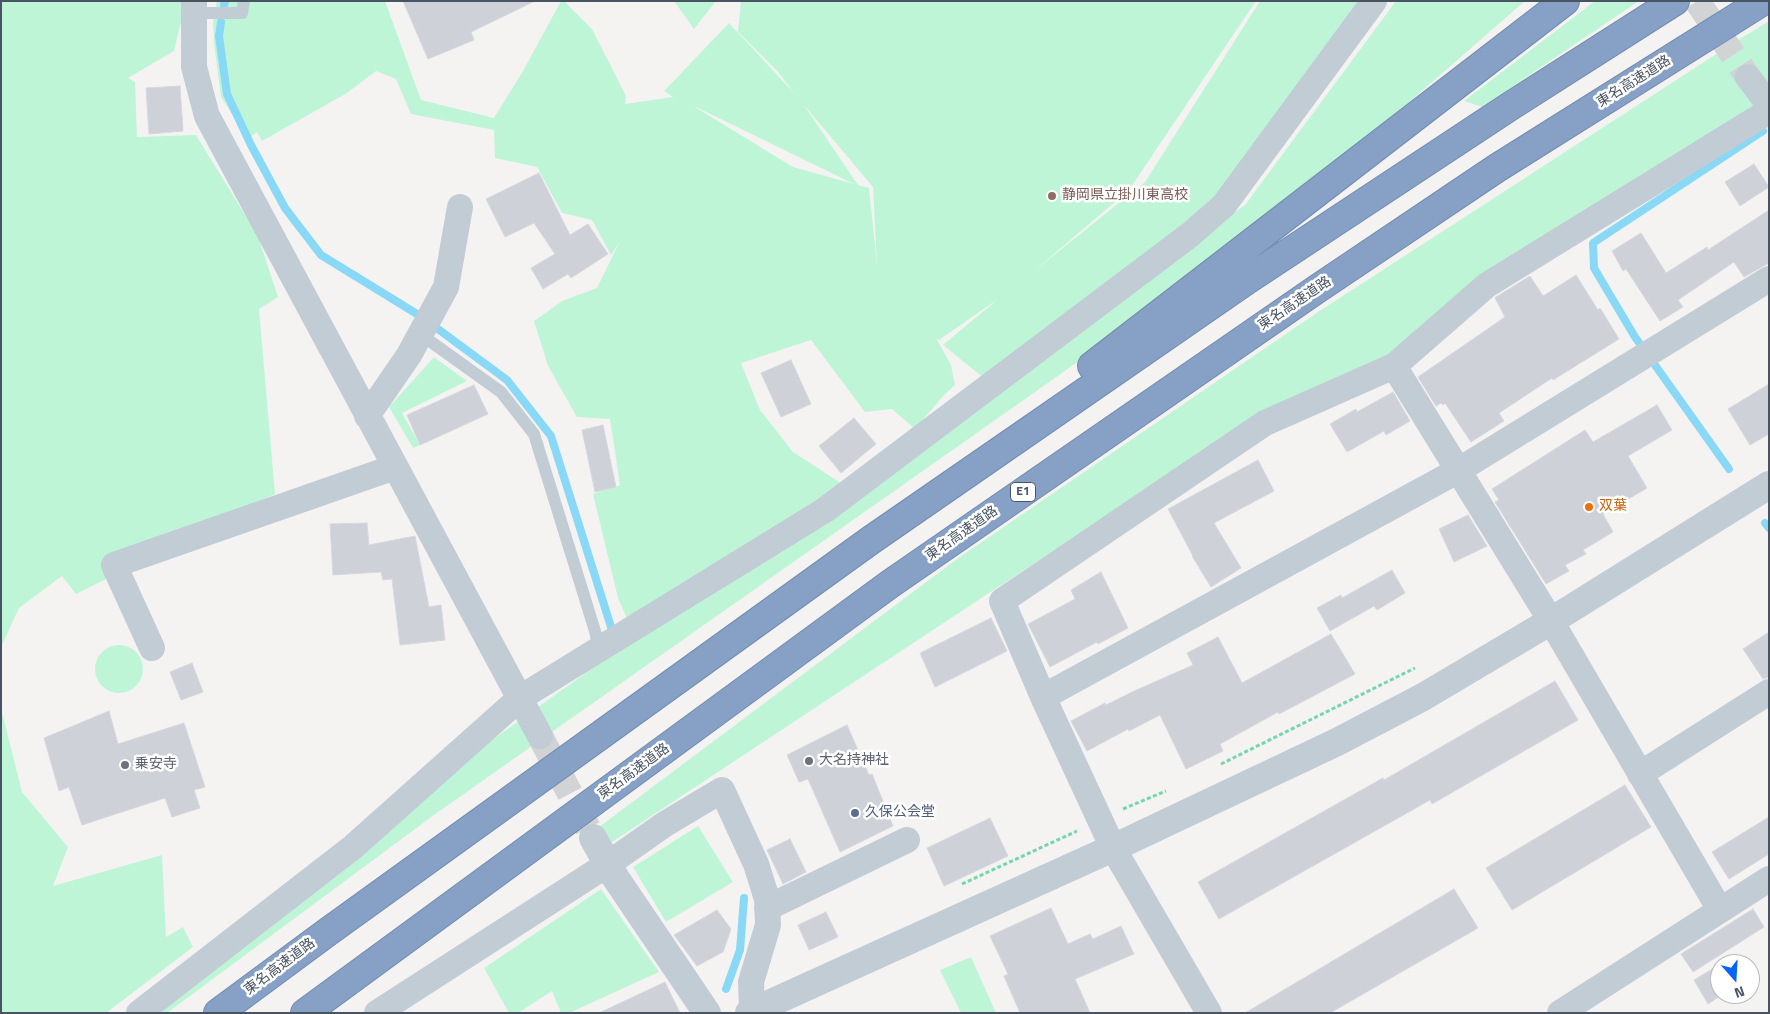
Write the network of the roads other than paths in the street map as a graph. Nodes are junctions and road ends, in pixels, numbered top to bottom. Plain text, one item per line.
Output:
1 (244, 1) edge
2 (1374, 1) edge
3 (1565, 1) edge
4 (1676, 1) edge
5 (1763, 1) edge
6 (194, 7) edge
7 (1748, 77) tunnel mouth
8 (1769, 105) edge
9 (1769, 111) edge
10 (460, 207) dead end
11 (1769, 279) edge
12 (420, 334) junction
13 (1394, 366) junction
14 (367, 416) junction
15 (395, 467) junction
16 (1459, 470) junction
17 (1769, 486) edge
18 (871, 540) junction
19 (1551, 621) junction
20 (152, 648) dead end
21 (599, 649) junction
22 (1769, 692) edge
23 (1043, 697) junction
24 (520, 698) junction
25 (540, 736) tunnel mouth
26 (1640, 774) junction
27 (593, 838) tunnel mouth
28 (907, 840) dead end
29 (1113, 848) junction
30 (608, 864) junction
31 (1769, 879) edge
32 (767, 908) junction
33 (1720, 910) junction
34 (750, 1012) edge
35 (139, 1013) edge
36 (218, 1013) edge
37 (305, 1013) edge
38 (377, 1013) edge
39 (707, 1013) edge
40 (1209, 1013) edge
41 (1560, 1013) edge

1 - 6 lane
2 - 21 street
3 - 18 highway
4 - 18 highway, 東名高速道路
5 - 37 highway, 東名高速道路 / E1
6 - 14 street
7 - 8 street
9 - 13 street
10 - 12 street
11 - 16 street
12 - 14 street
12 - 21 lane
13 - 16 street
13 - 23 street
14 - 15 street
15 - 20 street
15 - 24 street
16 - 19 street
16 - 23 street
17 - 19 street
18 - 36 highway, 東名高速道路
19 - 26 street
19 - 29 street
21 - 24 street
22 - 26 street
23 - 29 street
24 - 25 street
24 - 35 street
26 - 33 street
27 - 30 street
28 - 32 street
29 - 34 street
29 - 40 street
30 - 32 street
30 - 38 street
30 - 39 street
31 - 33 street
32 - 34 street
33 - 41 street

